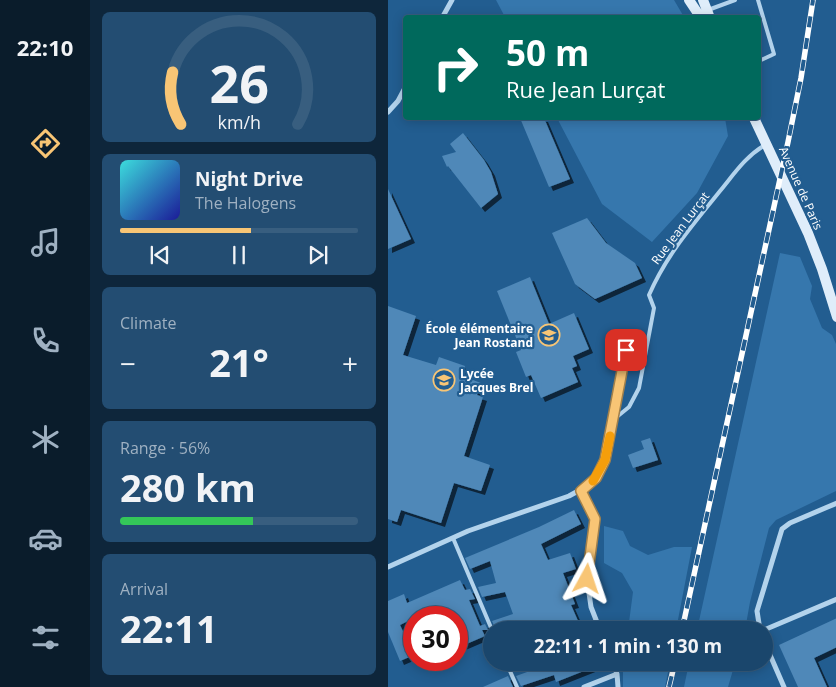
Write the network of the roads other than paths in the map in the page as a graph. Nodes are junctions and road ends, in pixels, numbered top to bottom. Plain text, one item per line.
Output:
1 (452, 0) edge
2 (689, 0) edge
3 (735, 0) edge
4 (759, 1) edge
5 (726, 2) edge
6 (706, 11) edge
7 (444, 15) edge
8 (761, 60) edge
9 (403, 92) edge
10 (388, 112) edge
11 (755, 120) edge
12 (767, 144) junction
13 (822, 269) junction
14 (836, 294) edge
15 (836, 317) edge
16 (626, 350) dead end
17 (613, 420) junction
18 (581, 491) junction
19 (836, 503) edge
20 (453, 538) junction
21 (388, 567) edge
22 (836, 599) edge
23 (488, 621) edge
24 (596, 621) edge
25 (759, 621) edge
26 (773, 626) edge
27 (773, 662) edge
28 (510, 671) edge
29 (616, 671) edge
30 (617, 674) junction
31 (517, 687) edge
32 (584, 687) edge
33 (618, 687) edge
34 (784, 687) edge

1 - 7 street
2 - 6 main road
3 - 5 lane
4 - 8 lane
5 - 6 lane
9 - 10 street
11 - 12 main road, Avenue de Paris
12 - 13 main road, Avenue de Paris
12 - 17 lane, Rue Jean Lurçat
13 - 14 main road, Avenue de Paris
13 - 15 main road, Avenue de Paris
16 - 17 street
17 - 18 street
18 - 20 street
18 - 24 street
19 - 25 street
20 - 21 street
20 - 23 lane
22 - 26 street
27 - 34 street
28 - 31 lane
29 - 30 street
30 - 32 street
30 - 33 street

